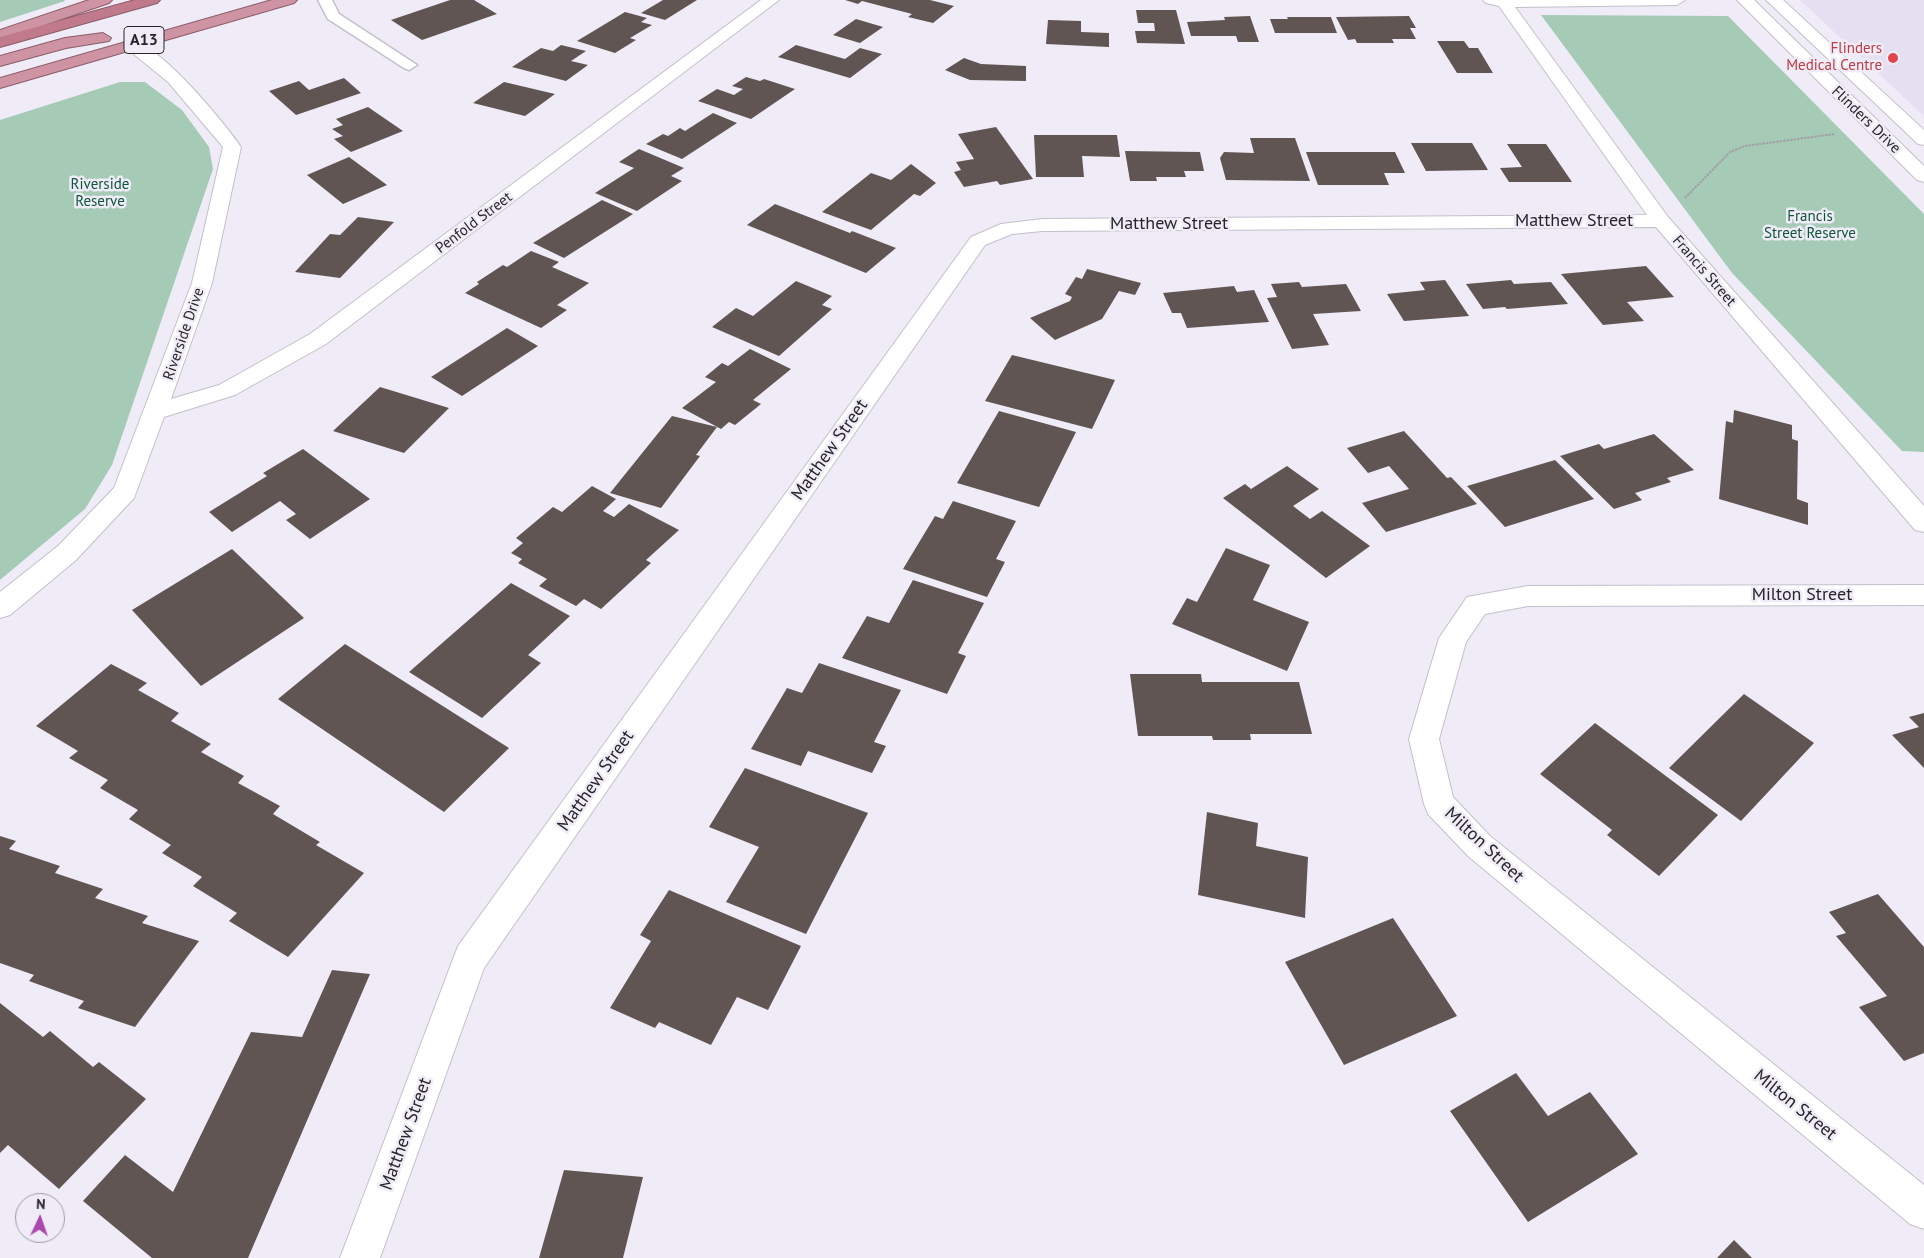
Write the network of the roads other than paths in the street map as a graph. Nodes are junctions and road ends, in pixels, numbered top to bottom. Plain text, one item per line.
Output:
1 (104, 0) edge
2 (152, 0) edge
3 (290, 0) edge
4 (325, 0) edge
5 (771, 0) edge
6 (1678, 0) edge
7 (1745, 0) edge
8 (1774, 0) edge
9 (1497, 2) edge
10 (0, 35) edge
11 (0, 42) edge
12 (130, 44) junction
13 (0, 61) edge
14 (409, 65) dead end
15 (0, 83) edge
16 (1924, 140) edge
17 (1924, 176) edge
18 (1661, 221) junction
19 (157, 410) junction
20 (1924, 523) edge
21 (1924, 595) edge
22 (0, 607) edge
23 (1924, 1210) edge
24 (360, 1258) edge

1 - 10 highway
2 - 11 highway
3 - 12 highway, A13
4 - 14 lane
5 - 19 street, Penfold Street
6 - 9 street
7 - 17 street, Flinders Drive
8 - 16 street, Flinders Drive
9 - 18 street, Francis Street
12 - 13 highway
12 - 15 highway, A13
12 - 19 street, Riverside Drive
18 - 20 street, Francis Street
18 - 24 street, Matthew Street
19 - 22 street, Riverside Drive
21 - 23 street, Milton Street

